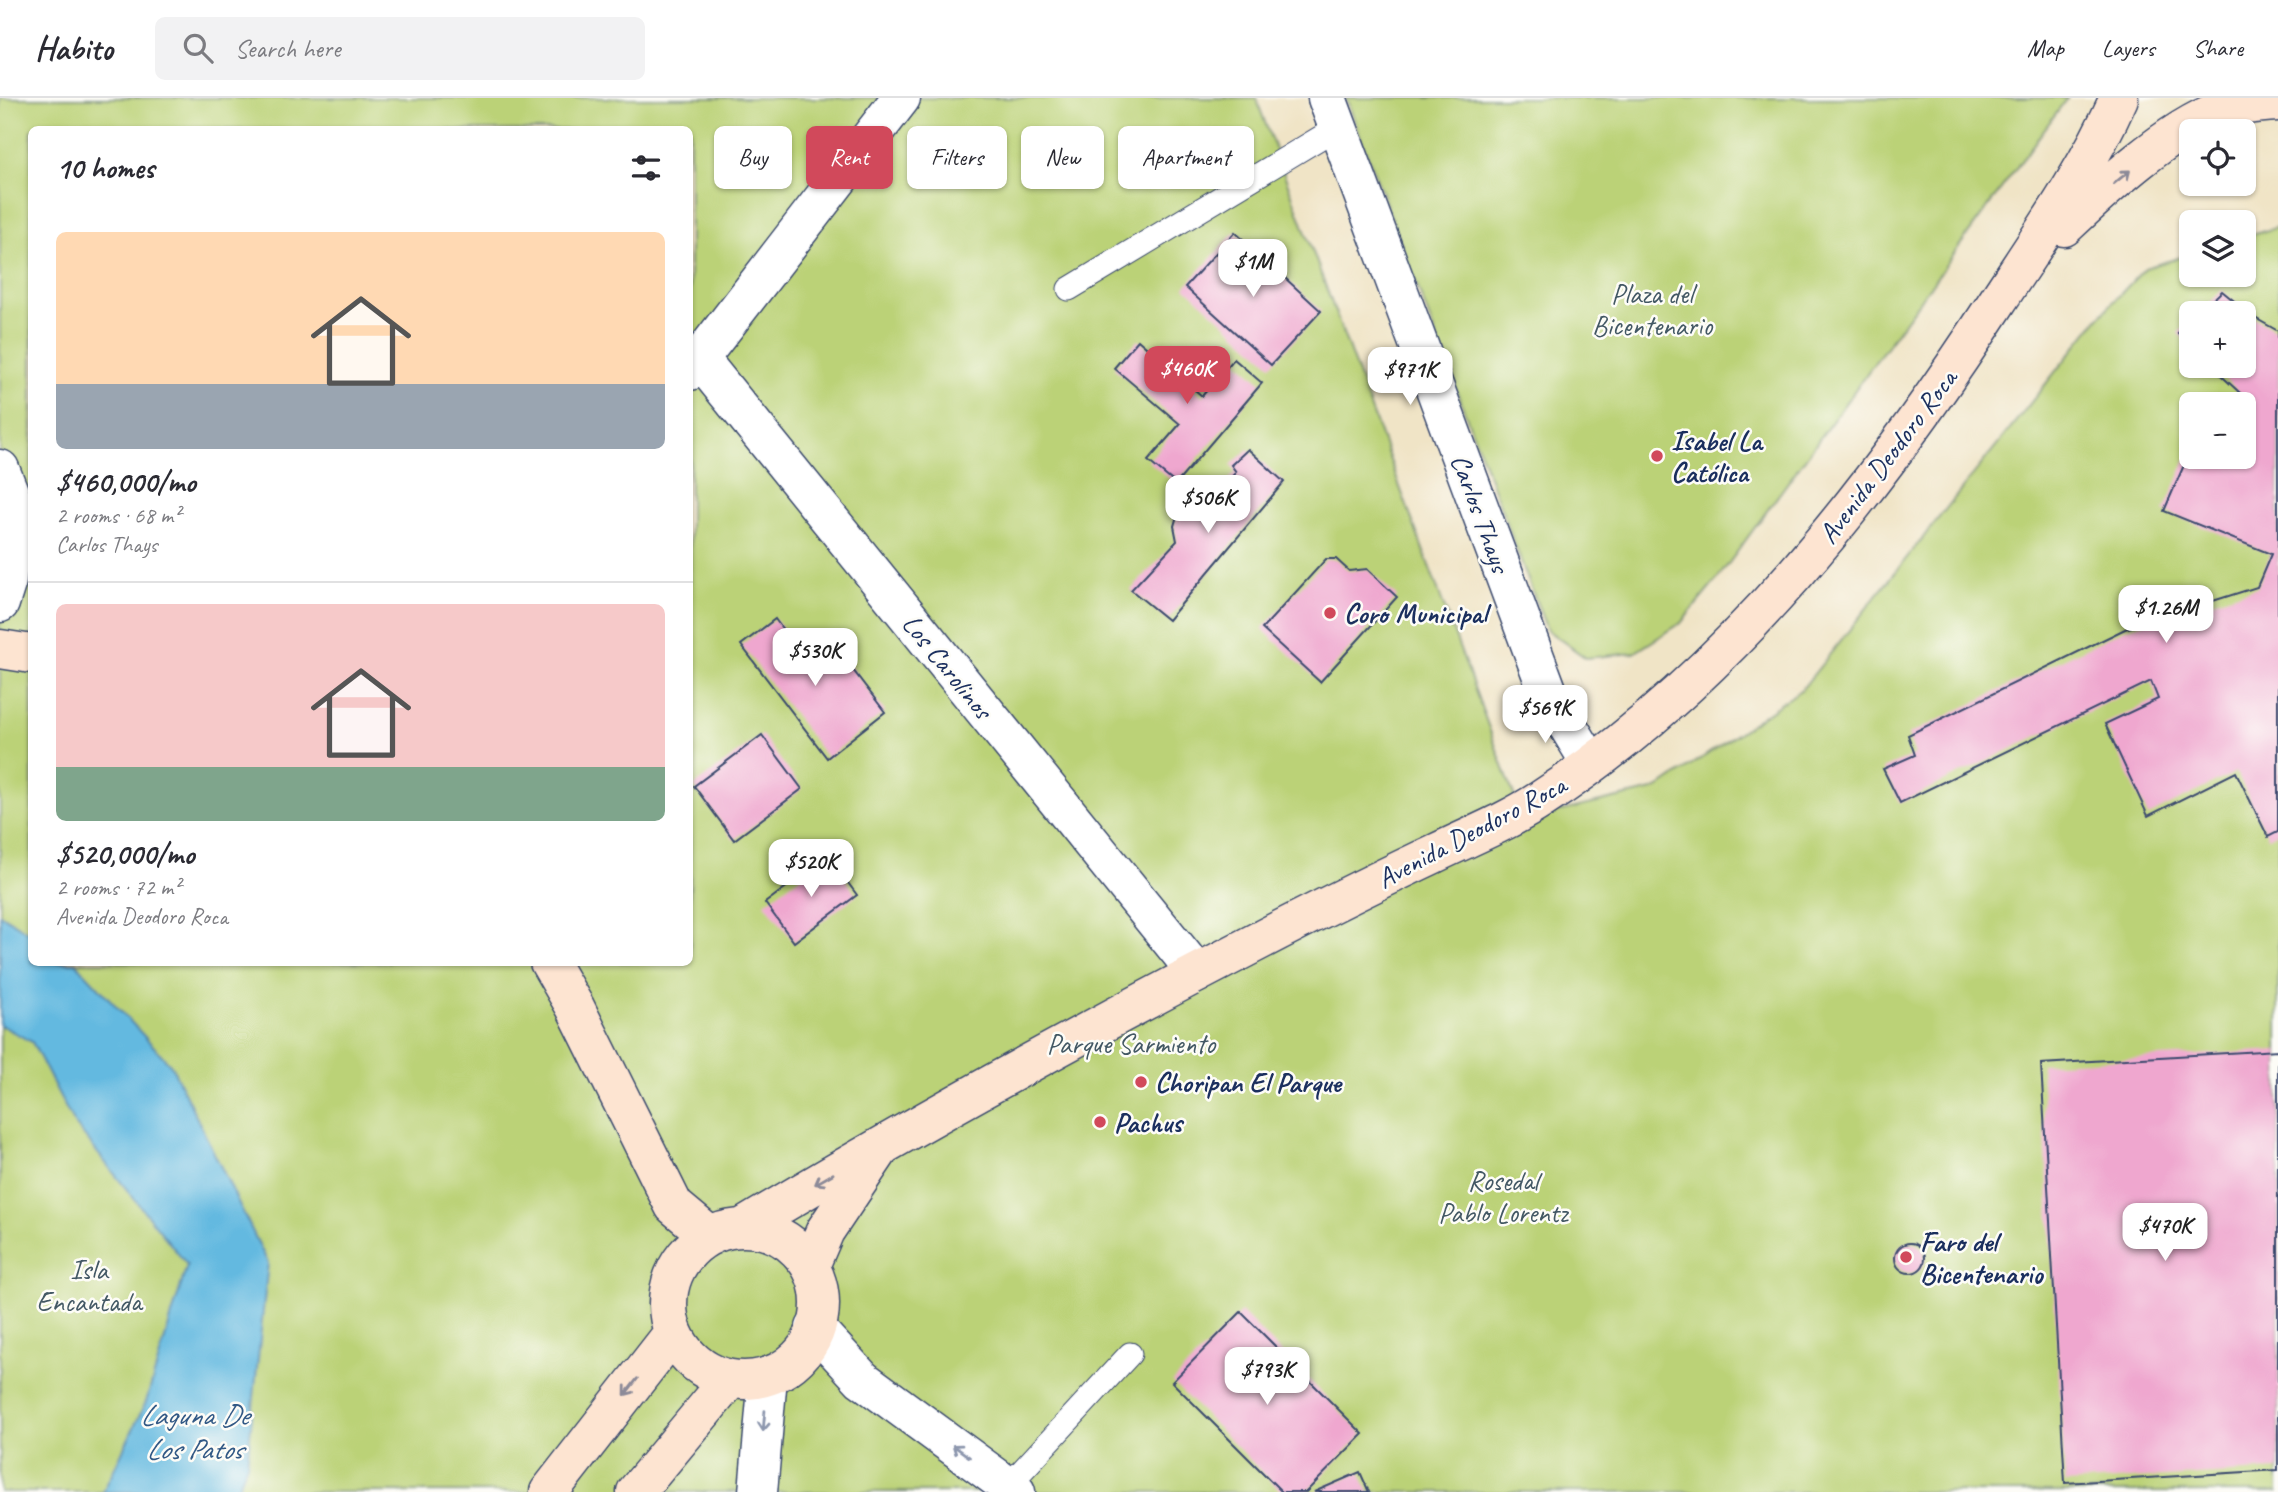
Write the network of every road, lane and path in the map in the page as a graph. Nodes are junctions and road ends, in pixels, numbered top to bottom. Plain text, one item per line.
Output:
1 (901, 98) edge
2 (2119, 98) edge
3 (2278, 102) edge
4 (1332, 113) edge
5 (2017, 272) junction
6 (1069, 289) dead end
7 (694, 365) edge
8 (0, 469) edge
9 (23, 517) edge
10 (28, 534) edge
11 (0, 603) edge
12 (0, 649) edge
13 (28, 653) edge
14 (1591, 764) junction
15 (551, 966) edge
16 (1197, 973) junction
17 (883, 1145) junction
18 (726, 1232) junction
19 (810, 1266) junction
20 (815, 1328) junction
21 (673, 1333) junction
22 (1130, 1354) dead end
23 (768, 1376) junction
24 (730, 1379) junction
25 (1012, 1489) edge
26 (549, 1492) edge
27 (636, 1492) edge
28 (758, 1492) edge

1 - 7 street
2 - 5 main road, Avenida Deodoro Roca
5 -> 3 main road, Avenida Deodoro Roca
4 - 6 lane
4 - 14 street, Carlos Thays
5 - 14 main road, Avenida Deodoro Roca
7 - 16 street, Los Carolinos
8 - 9 street
9 - 10 street
9 - 11 street
12 - 13 main road
14 - 16 main road, Avenida Deodoro Roca
15 - 18 main road
16 - 17 main road, Avenida Deodoro Roca
17 -> 18 main road, Avenida Deodoro Roca
17 - 19 main road, Avenida Deodoro Roca
18 - 19 main road
18 - 21 main road
19 - 20 main road
20 - 23 main road
25 -> 20 street
21 - 24 main road
21 -> 26 main road
22 - 25 lane
23 - 24 main road
23 -> 28 street
24 - 27 main road

